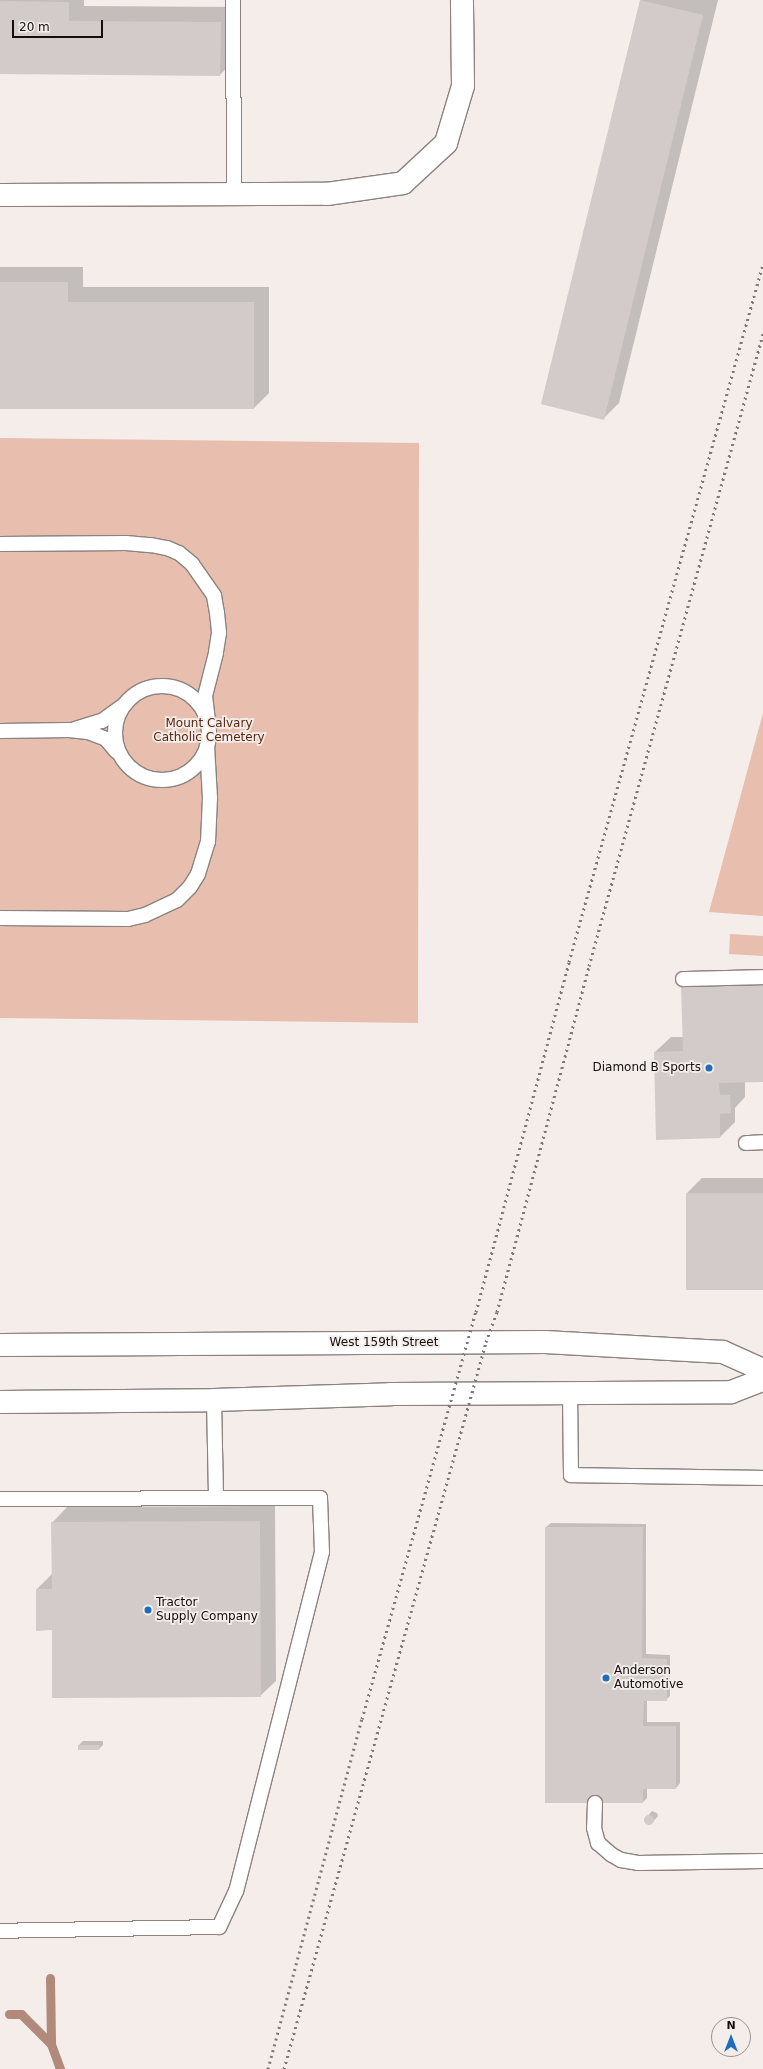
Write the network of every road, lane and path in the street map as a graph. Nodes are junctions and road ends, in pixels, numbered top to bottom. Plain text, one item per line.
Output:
1 (232, 0) edge
2 (462, 0) edge
3 (234, 194) junction
4 (0, 195) edge
5 (0, 544) edge
6 (210, 671) junction
7 (177, 688) junction
8 (124, 704) junction
9 (208, 722) junction
10 (69, 730) junction
11 (0, 731) edge
12 (207, 746) junction
13 (118, 753) junction
14 (178, 778) junction
15 (209, 787) junction
16 (0, 918) edge
17 (763, 977) edge
18 (683, 979) dead end
19 (763, 1142) edge
20 (746, 1143) dead end
21 (0, 1345) edge
22 (763, 1370) edge
23 (763, 1380) edge
24 (570, 1393) junction
25 (214, 1400) junction
26 (0, 1402) edge
27 (763, 1478) edge
28 (216, 1496) junction
29 (0, 1499) edge
30 (595, 1803) dead end
31 (763, 1861) edge
32 (0, 1931) edge

1 - 3 lane
2 - 3 main road
3 - 4 main road
5 - 6 lane
6 - 7 lane
6 - 9 lane
7 - 8 lane
7 - 9 lane
8 - 10 lane
8 - 13 lane
9 - 12 lane
10 - 11 lane
10 - 13 lane
12 - 14 lane
12 - 15 lane
13 - 14 lane
14 - 15 lane
15 - 16 lane
17 - 18 lane
19 - 20 lane
21 - 22 main road, West 159th Street
23 - 24 main road
24 - 25 main road
24 - 27 lane
25 - 26 main road
25 - 28 lane
28 - 29 lane
28 - 32 lane
30 - 31 lane

